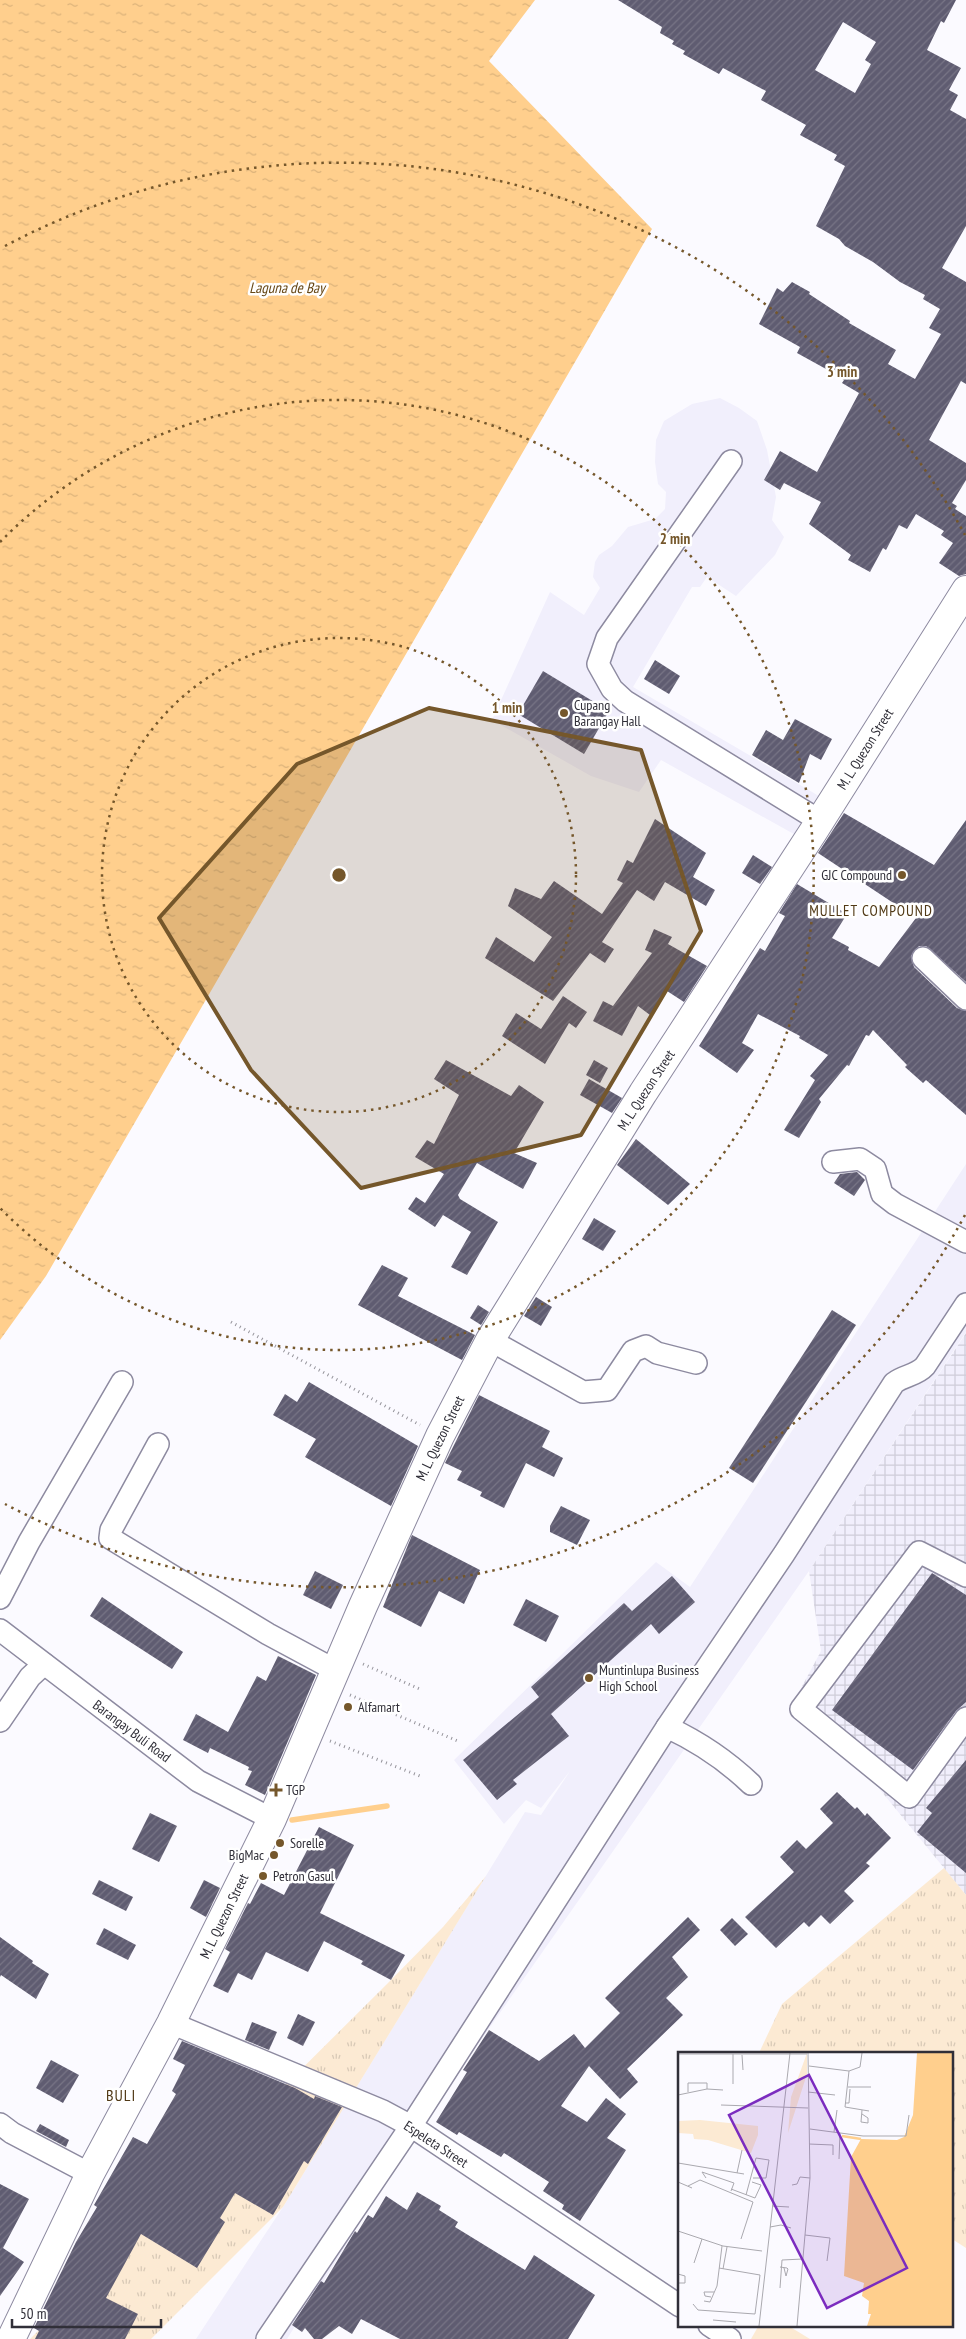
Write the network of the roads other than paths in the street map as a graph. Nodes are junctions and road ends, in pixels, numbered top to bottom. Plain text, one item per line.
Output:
1 (731, 461) dead end
2 (965, 595) edge
3 (820, 821) junction
4 (923, 958) dead end
5 (966, 1000) edge
6 (833, 1162) dead end
7 (966, 1242) edge
8 (966, 1304) edge
9 (490, 1340) junction
10 (696, 1363) dead end
11 (122, 1382) dead end
12 (158, 1444) dead end
13 (966, 1576) edge
14 (0, 1598) edge
15 (0, 1630) edge
16 (44, 1664) junction
17 (335, 1670) junction
18 (966, 1718) edge
19 (0, 1722) edge
20 (667, 1727) junction
21 (751, 1784) dead end
22 (272, 1818) junction
23 (171, 2023) junction
24 (0, 2124) edge
25 (410, 2126) junction
26 (90, 2174) junction
27 (678, 2305) edge
28 (710, 2326) edge
29 (11, 2339) edge
30 (267, 2339) edge
31 (730, 2339) edge

1 - 3 street
2 - 3 main road, M. L. Quezon Street
3 - 9 main road, M. L. Quezon Street
4 - 5 street
6 - 7 street
8 - 20 street
9 - 10 street
9 - 17 main road, M. L. Quezon Street
11 - 14 street
12 - 17 street
13 - 18 street
15 - 16 street, Barangay Buli Road
16 - 19 street
16 - 22 street, Barangay Buli Road
17 - 22 main road, M. L. Quezon Street
20 - 21 street
20 - 25 street
22 - 23 main road, M. L. Quezon Street
23 - 25 street, Espeleta Street
23 - 26 main road, M. L. Quezon Street
24 - 26 street
25 - 27 street, Espeleta Street
25 - 30 street
26 - 29 main road, M. L. Quezon Street
28 - 31 street

